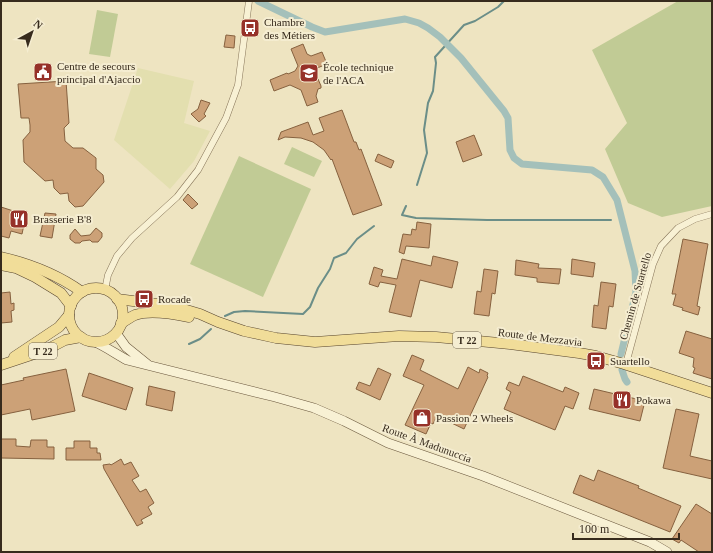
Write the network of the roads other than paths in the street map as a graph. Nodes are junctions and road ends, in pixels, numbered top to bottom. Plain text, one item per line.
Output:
1 (249, 1) edge
2 (712, 214) edge
3 (1, 257) edge
4 (1, 265) edge
5 (104, 290) junction
6 (82, 292) junction
7 (117, 299) junction
8 (70, 310) junction
9 (218, 322) junction
10 (121, 323) junction
11 (116, 333) junction
12 (81, 337) junction
13 (95, 342) junction
14 (2, 364) edge
15 (624, 364) junction
16 (150, 366) junction
17 (712, 393) edge
18 (667, 552) edge

1 - 5 street
2 - 15 street, Chemin de Suartello
3 - 6 main road
4 - 8 main road
5 - 6 main road
5 - 7 main road
6 - 8 main road
7 - 9 main road, Route de Mezzavia / T 22
7 - 10 main road
8 - 12 main road
8 - 14 main road, T 22
9 - 10 main road, Route de Mezzavia / T 22
9 - 15 main road, Route de Mezzavia / T 22
10 - 11 main road
11 - 13 main road
11 - 16 main road, Route À Madunuccia
12 - 13 main road
12 - 14 main road, T 22
13 - 16 main road, Route À Madunuccia
15 - 17 main road, Route de Mezzavia / T 22
16 - 18 main road, Route À Madunuccia

